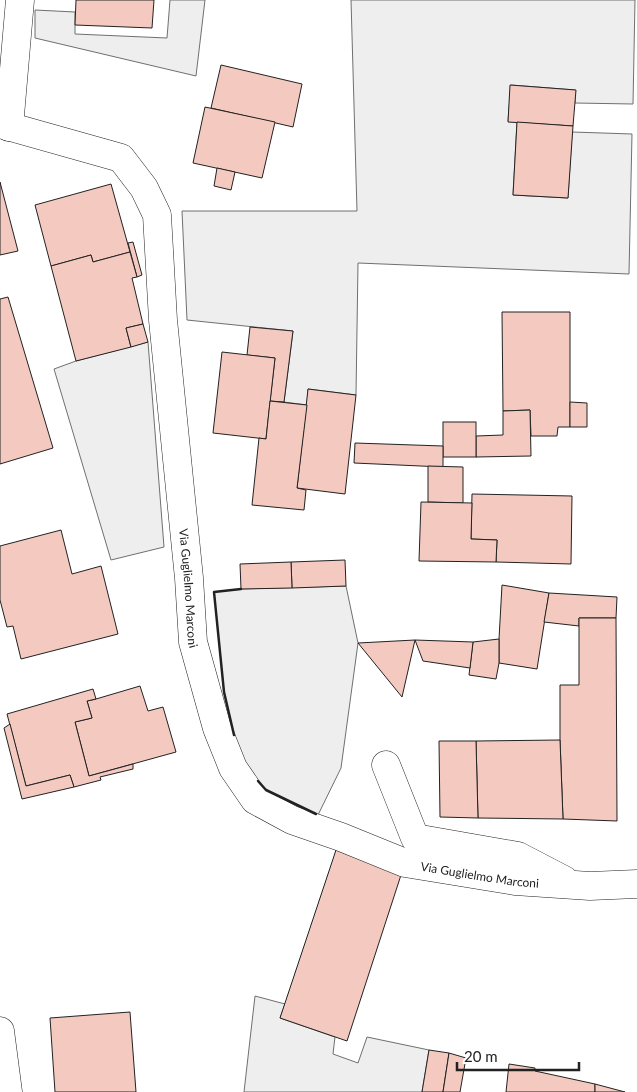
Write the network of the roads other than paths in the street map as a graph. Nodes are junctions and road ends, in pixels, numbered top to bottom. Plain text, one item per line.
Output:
1 (20, 0) edge
2 (5, 126) edge
3 (386, 765) dead end
4 (572, 884) junction
5 (637, 884) edge
6 (0, 1031) edge
7 (8, 1092) edge

1 - 2 street, Via Guglielmo Marconi
2 - 4 street, Via Guglielmo Marconi
3 - 4 street, Via Guglielmo Marconi
4 - 5 street, Via Guglielmo Marconi
6 - 7 street

